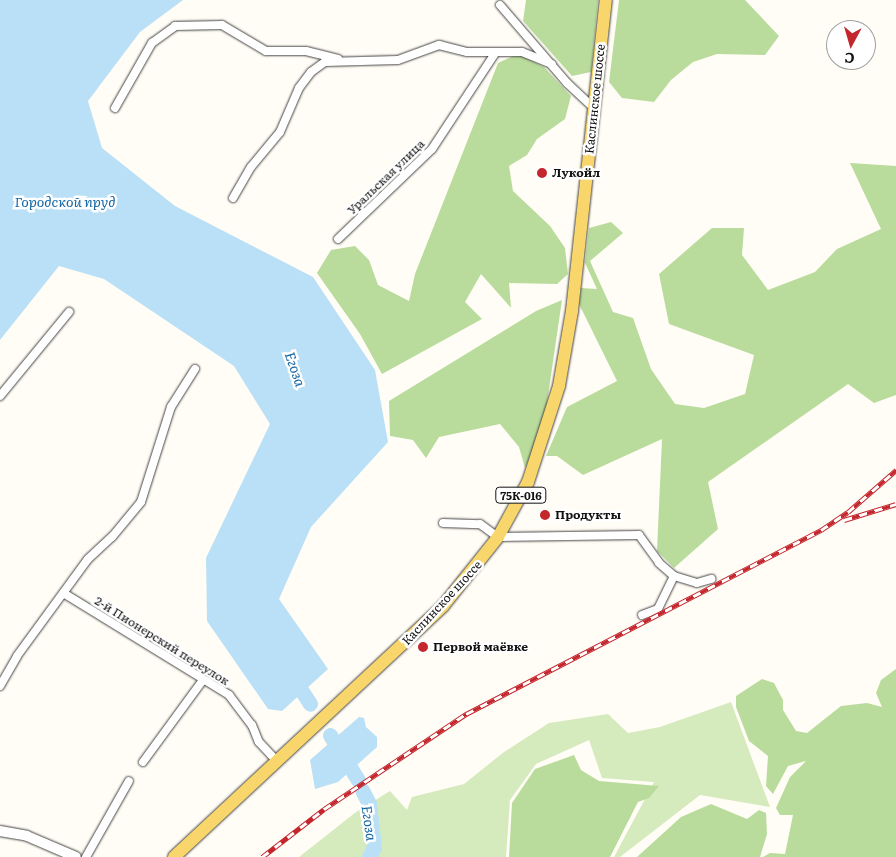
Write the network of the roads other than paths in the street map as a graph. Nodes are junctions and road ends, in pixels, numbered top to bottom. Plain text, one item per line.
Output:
1 (606, 0) edge
2 (500, 5) dead end
3 (496, 52) junction
4 (340, 59) junction
5 (552, 64) junction
6 (593, 107) junction
7 (115, 108) dead end
8 (233, 198) dead end
9 (338, 239) dead end
10 (69, 312) dead end
11 (195, 369) dead end
12 (0, 396) edge
13 (443, 523) dead end
14 (498, 538) junction
15 (674, 576) junction
16 (711, 579) dead end
17 (65, 594) junction
18 (642, 615) dead end
19 (203, 680) junction
20 (0, 686) edge
21 (277, 760) junction
22 (143, 762) dead end
23 (129, 782) dead end
24 (0, 831) edge
25 (76, 857) edge
26 (86, 857) edge
27 (174, 857) edge

1 - 6 main road, Каслинское шоссе / 75К-016
2 - 5 street
3 - 4 street
3 - 5 street
3 - 9 street, Уральская улица
4 - 7 street
4 - 8 street
5 - 6 street
6 - 14 main road, Каслинское шоссе / 75К-016
10 - 12 street
11 - 17 street
13 - 14 street
14 - 15 street
14 - 21 main road, Каслинское шоссе / 75К-016
15 - 16 street
15 - 18 street
17 - 19 street, 2-й Пионерский переулок
17 - 20 street
19 - 21 street, 2-й Пионерский переулок
19 - 22 street
21 - 27 main road, Каслинское шоссе / 75К-016
23 - 26 street
24 - 25 street

